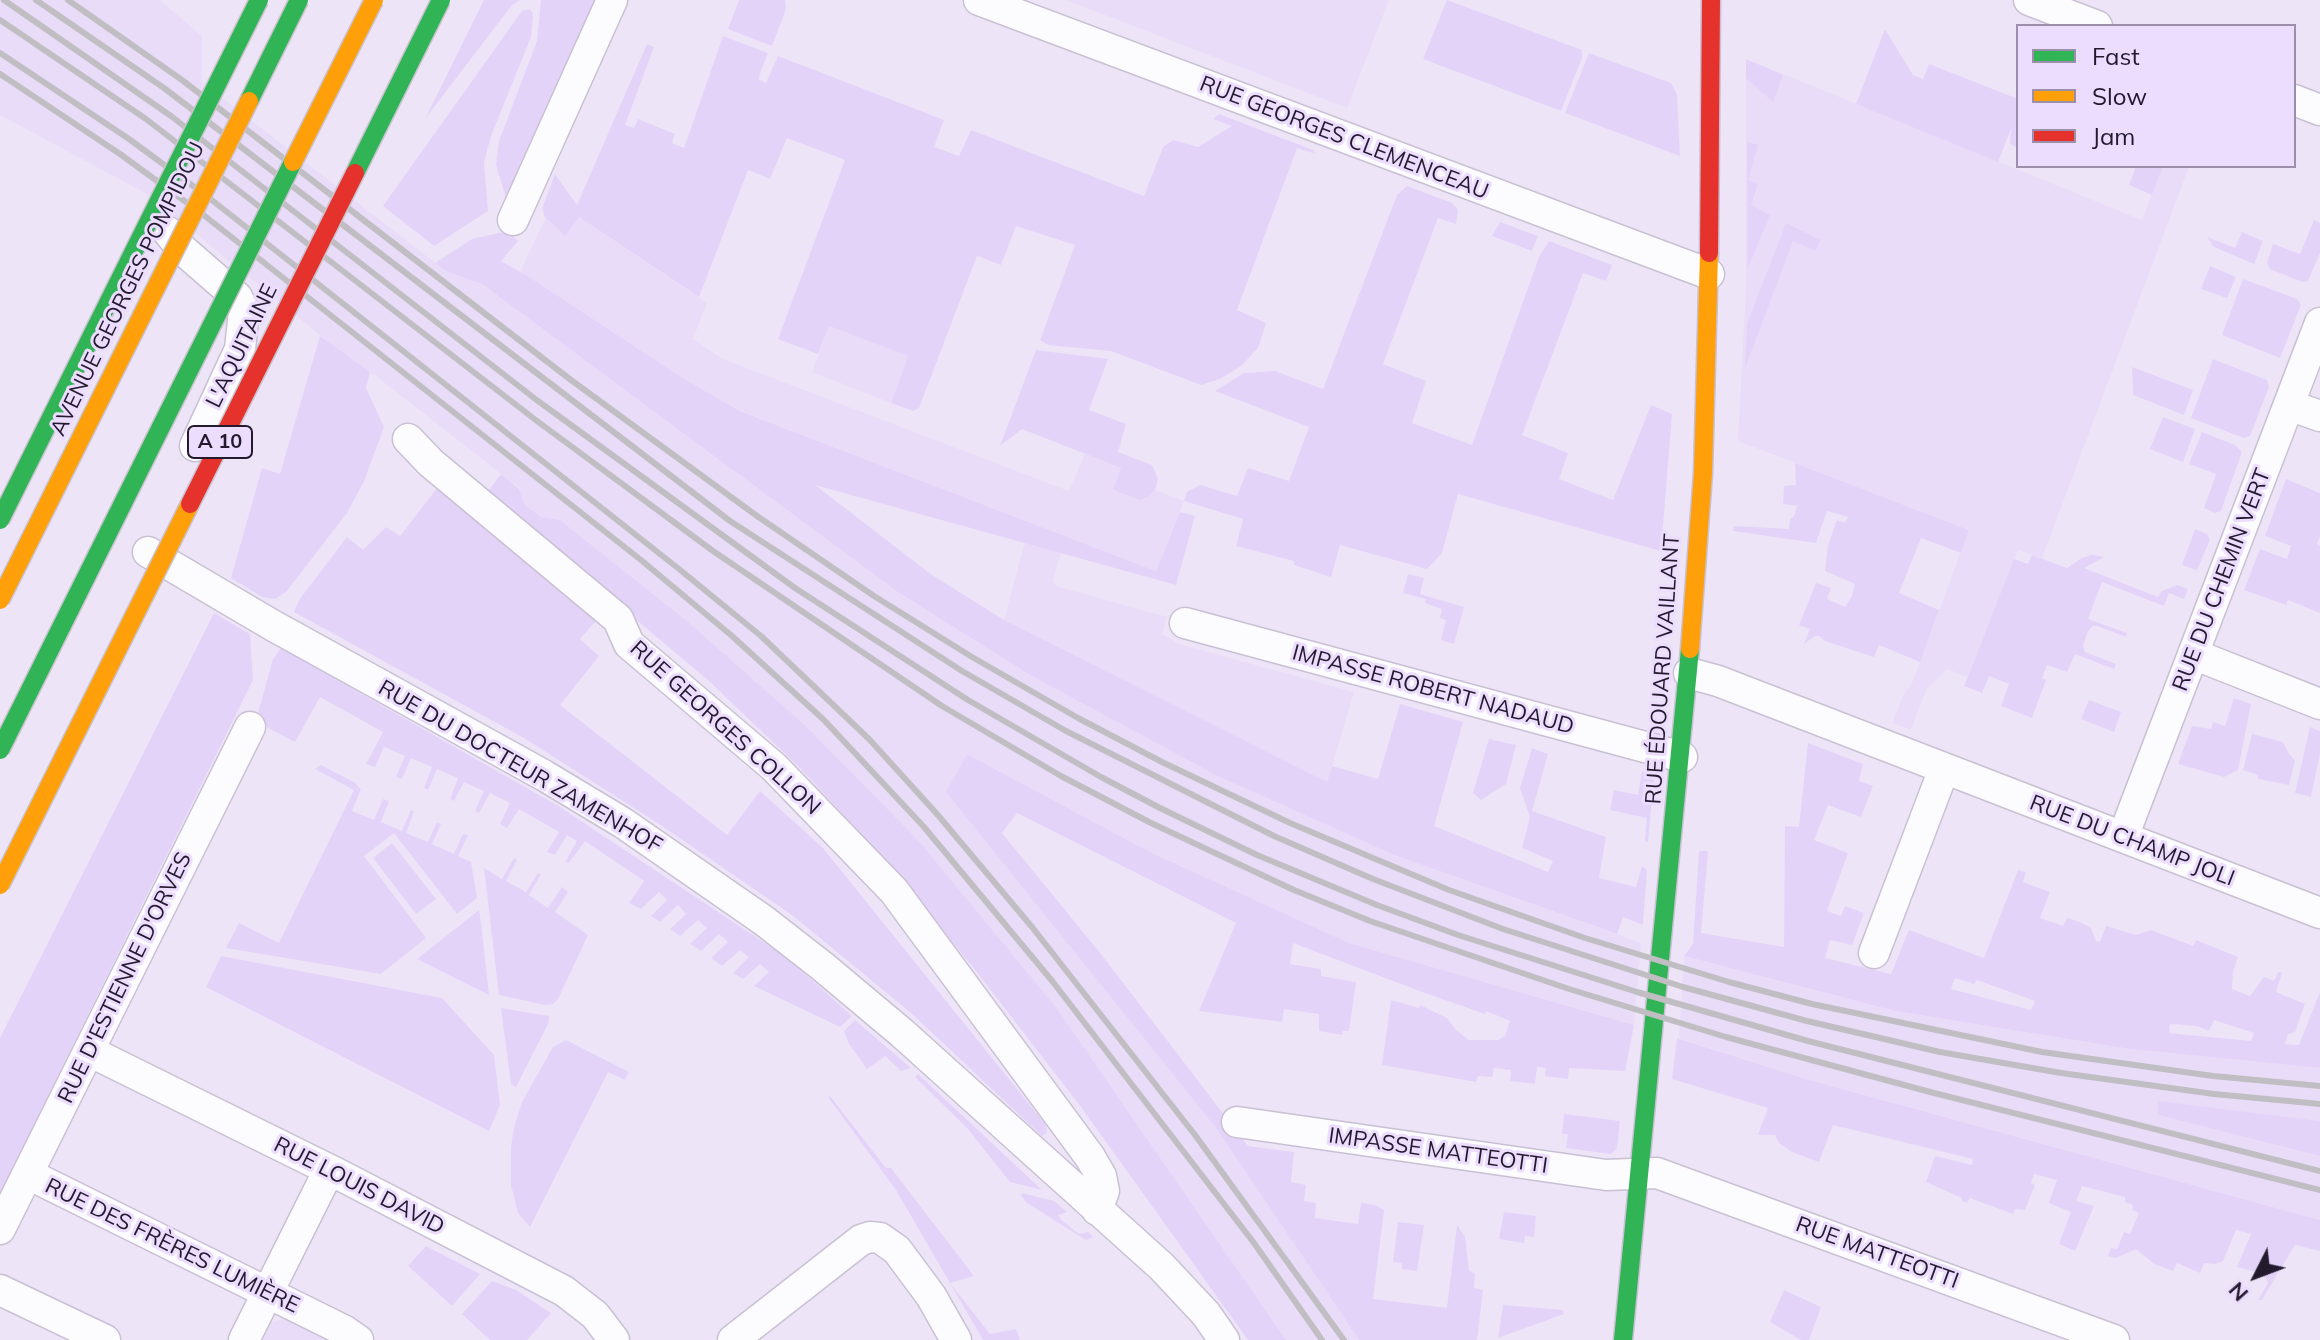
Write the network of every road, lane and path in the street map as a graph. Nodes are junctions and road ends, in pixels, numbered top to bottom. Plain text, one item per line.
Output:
1 (245, 0) edge
2 (259, 0) edge
3 (299, 0) edge
4 (374, 0) edge
5 (441, 0) edge
6 (612, 0) edge
7 (979, 0) edge
8 (1711, 0) edge
9 (2046, 3) edge
10 (2093, 24) edge
11 (217, 73) dead end
12 (2296, 101) edge
13 (2320, 110) edge
14 (160, 188) dead end
15 (513, 220) dead end
16 (1709, 274) junction
17 (2320, 323) edge
18 (2289, 405) junction
19 (2320, 416) edge
20 (408, 439) dead end
21 (0, 520) edge
22 (146, 551) junction
23 (0, 600) edge
24 (1185, 623) dead end
25 (2193, 654) junction
26 (1689, 673) junction
27 (2320, 704) edge
28 (250, 727) dead end
29 (0, 750) edge
30 (1682, 757) junction
31 (1944, 769) junction
32 (2123, 837) junction
33 (0, 838) edge
34 (0, 885) edge
35 (2320, 913) edge
36 (1874, 953) dead end
37 (89, 1051) junction
38 (1237, 1122) dead end
39 (329, 1170) junction
40 (1639, 1173) junction
41 (28, 1174) junction
42 (1097, 1210) junction
43 (0, 1229) edge
44 (0, 1290) edge
45 (268, 1294) junction
46 (105, 1340) edge
47 (244, 1340) edge
48 (358, 1340) edge
49 (614, 1340) edge
50 (733, 1340) edge
51 (956, 1340) edge
52 (1224, 1340) edge
53 (1623, 1340) edge
54 (2114, 1340) edge

1 - 11 street
2 - 21 main road, AVENUE GEORGES POMPIDOU, bridge
3 - 23 main road, AVENUE GEORGES POMPIDOU, bridge
4 - 29 main road, L'AQUITAINE / A 10, bridge
5 - 34 main road, L'AQUITAINE / A 10, bridge
6 - 15 street
7 - 16 street, RUE GEORGES CLEMENCEAU
8 - 16 main road, RUE ÉDOUARD VAILLANT
9 - 10 street
12 - 13 street
14 - 22 street
16 - 26 main road, RUE ÉDOUARD VAILLANT
17 - 18 street, RUE DU CHEMIN VERT
18 - 19 street
18 - 25 street, RUE DU CHEMIN VERT
20 - 42 street, RUE GEORGES COLLON
22 - 33 street
22 - 42 street, RUE DU DOCTEUR ZAMENHOF
24 - 30 street, IMPASSE ROBERT NADAUD
25 - 27 street
25 - 32 street, RUE DU CHEMIN VERT
26 - 30 main road, RUE ÉDOUARD VAILLANT
26 - 31 street, RUE DU CHAMP JOLI
28 - 37 street, RUE D'ESTIENNE D'ORVES
30 - 40 main road, RUE ÉDOUARD VAILLANT
31 - 32 street, RUE DU CHAMP JOLI
31 - 36 street
32 - 35 street, RUE DU CHAMP JOLI
37 - 39 street, RUE LOUIS DAVID
37 - 41 street, RUE D'ESTIENNE D'ORVES
38 - 40 street, IMPASSE MATTEOTTI
39 - 45 street
39 - 49 street, RUE LOUIS DAVID
40 - 53 main road, RUE ÉDOUARD VAILLANT
40 - 54 street, RUE MATTEOTTI
41 - 43 street, RUE D'ESTIENNE D'ORVES
41 - 45 street, RUE DES FRÈRES LUMIÈRE
42 - 52 street, RUE DU DOCTEUR ZAMENHOF
44 - 46 street
45 - 47 street
45 - 48 street, RUE DES FRÈRES LUMIÈRE
50 - 51 street

